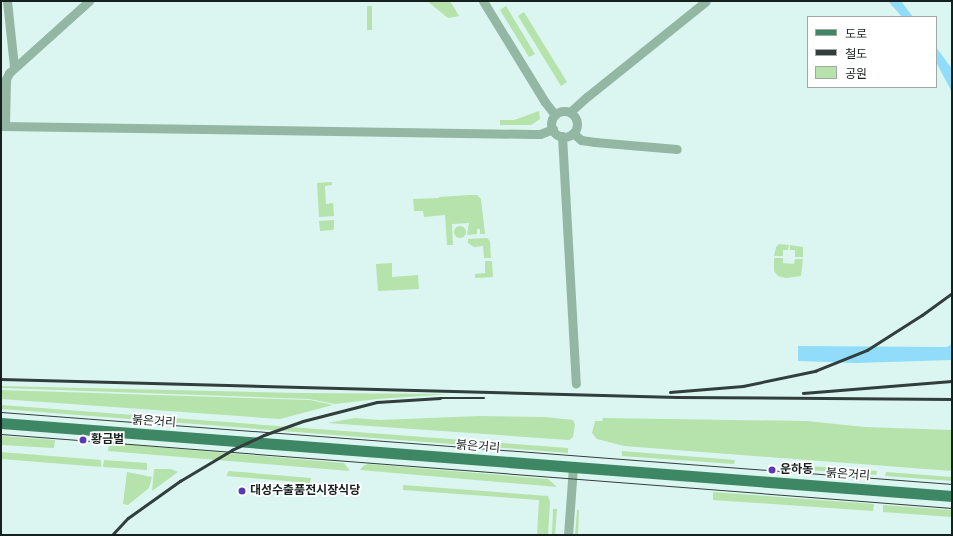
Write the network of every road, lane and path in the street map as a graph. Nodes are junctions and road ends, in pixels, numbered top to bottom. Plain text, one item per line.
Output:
1 (7, 1) edge
2 (89, 1) edge
3 (483, 1) edge
4 (706, 1) edge
5 (14, 67) junction
6 (570, 112) junction
7 (556, 115) junction
8 (3, 126) edge
9 (553, 129) junction
10 (573, 133) junction
11 (562, 136) junction
12 (677, 149) dead end
13 (576, 384) dead end
14 (1, 423) edge
15 (573, 468) junction
16 (952, 496) edge
17 (568, 535) edge

1 - 5 street
2 - 5 street
3 - 7 street
4 - 6 street
5 - 8 street
6 - 7 street
6 - 10 street
7 - 9 street
8 - 9 street
9 - 11 street
10 - 11 street
10 - 12 street
11 - 13 street
14 - 15 main road, 붉은거리
15 - 16 main road, 붉은거리
15 - 17 street

